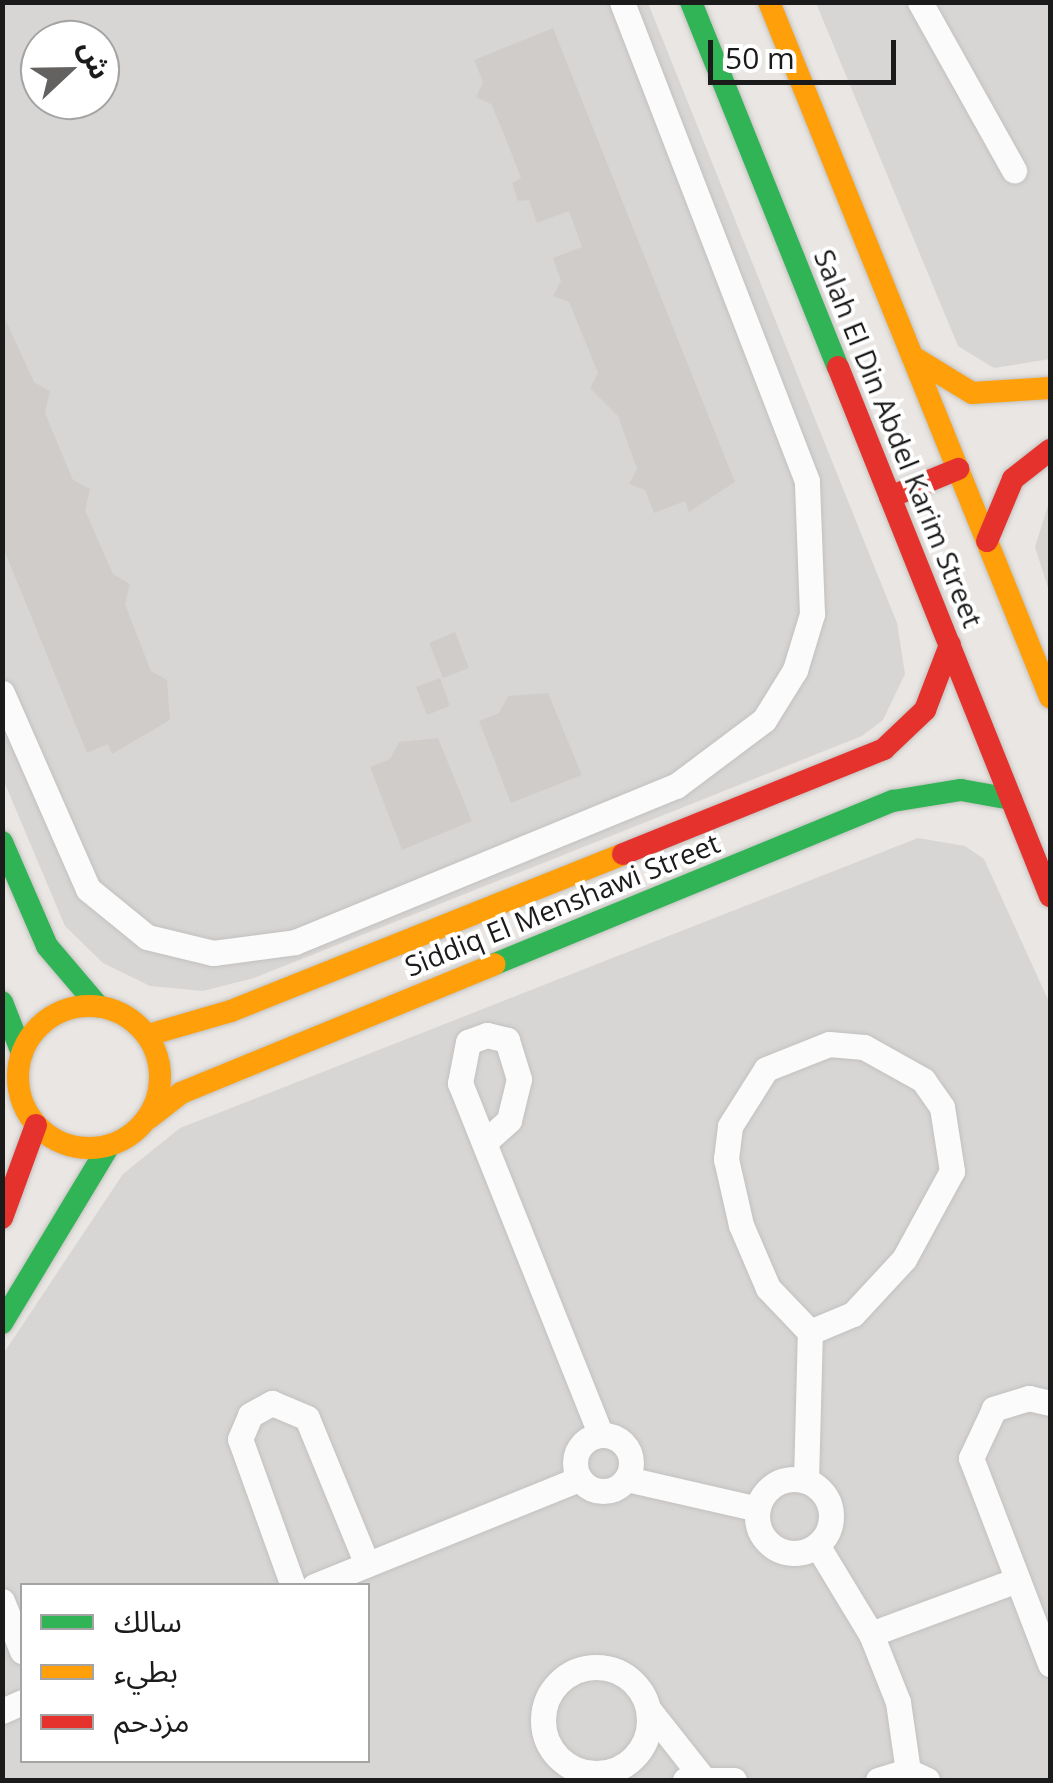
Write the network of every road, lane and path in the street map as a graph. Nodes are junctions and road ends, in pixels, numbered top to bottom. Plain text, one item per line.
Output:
1 (622, 2) edge
2 (691, 2) edge
3 (769, 2) edge
4 (920, 2) edge
5 (1014, 170) dead end
6 (913, 357) junction
7 (1050, 388) edge
8 (1050, 450) edge
9 (958, 468) junction
10 (890, 497) junction
11 (987, 541) junction
12 (950, 645) junction
13 (2, 693) edge
14 (1050, 697) edge
15 (898, 740) junction
16 (929, 792) junction
17 (1012, 799) junction
18 (516, 852) junction
19 (5, 854) edge
20 (531, 890) junction
21 (1050, 896) edge
22 (2, 1002) edge
23 (98, 1006) junction
24 (148, 1035) junction
25 (22, 1053) junction
26 (148, 1118) junction
27 (36, 1125) junction
28 (486, 1141) dead end
29 (108, 1147) junction
30 (2, 1218) edge
31 (2, 1323) edge
32 (810, 1332) junction
33 (1050, 1402) edge
34 (601, 1434) junction
35 (579, 1479) junction
36 (627, 1479) junction
37 (806, 1481) junction
38 (758, 1509) junction
39 (817, 1545) junction
40 (366, 1564) junction
41 (1016, 1580) junction
42 (292, 1583) edge
43 (321, 1583) edge
44 (2, 1601) edge
45 (872, 1634) junction
46 (20, 1646) edge
47 (1050, 1664) edge
48 (649, 1710) junction
49 (591, 1773) junction
50 (918, 1776) edge
51 (693, 1779) edge
52 (618, 1780) edge
53 (734, 1780) edge
54 (878, 1780) edge

1 - 18 street
2 - 10 street, Salah El Din Abdel Karim Street
3 - 6 street, Salah El Din Abdel Karim Street
4 - 5 street
6 - 7 street
6 - 9 street, Salah El Din Abdel Karim Street
8 - 11 street
9 - 10 street
9 - 11 street, Salah El Din Abdel Karim Street
10 - 12 street, Salah El Din Abdel Karim Street
11 - 14 street, Salah El Din Abdel Karim Street
12 - 15 street, Siddiq El Menshawi Street
12 - 17 street, Salah El Din Abdel Karim Street
13 - 18 street
15 - 16 street
15 - 20 street, Siddiq El Menshawi Street
16 - 17 street, Siddiq El Menshawi Street
16 - 26 street, Siddiq El Menshawi Street
17 - 21 street, Salah El Din Abdel Karim Street
18 - 20 street
19 - 23 street
20 - 24 street, Siddiq El Menshawi Street
22 - 25 street
23 - 24 street
23 - 25 street
24 - 26 street
25 - 27 street
26 - 29 street
27 - 29 street
27 - 30 street
28 - 34 street
29 - 31 street
32 - 32 street
32 - 37 street
33 - 41 street
34 - 35 street
34 - 36 street
35 - 36 street
35 - 40 street
36 - 38 street
37 - 38 street
37 - 39 street
38 - 39 street
39 - 45 street
40 - 42 street
40 - 43 street
41 - 45 street
41 - 47 street
44 - 46 street
45 - 50 street
48 - 49 street
48 - 49 street
48 - 51 street
49 - 52 street
50 - 54 street
51 - 53 street

